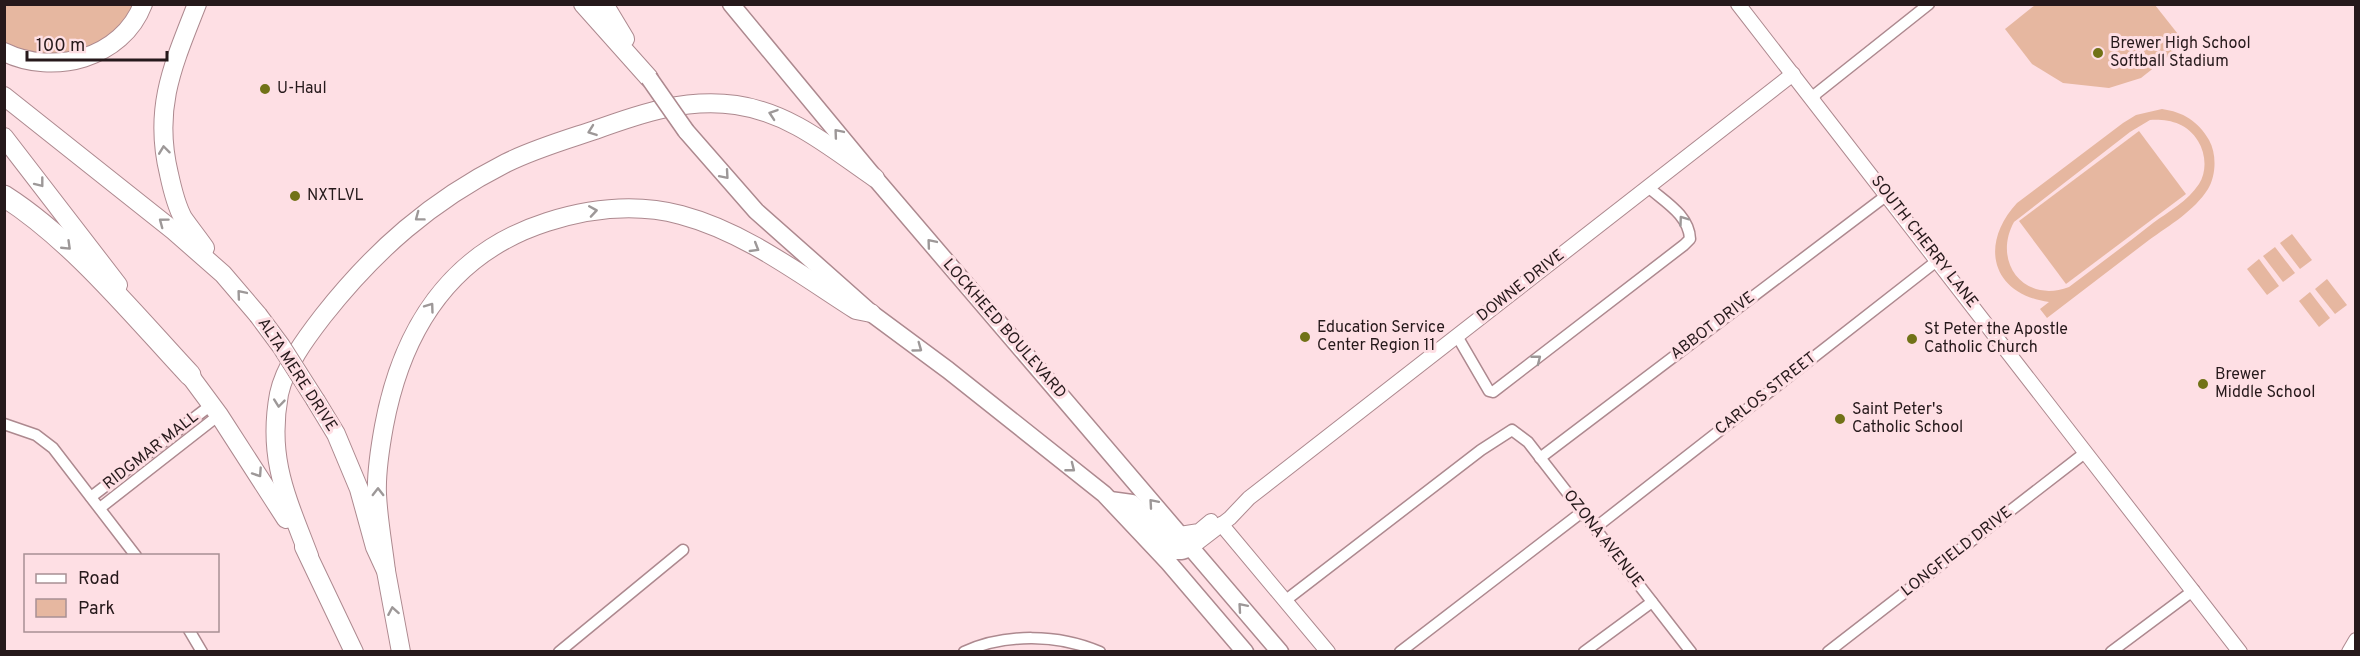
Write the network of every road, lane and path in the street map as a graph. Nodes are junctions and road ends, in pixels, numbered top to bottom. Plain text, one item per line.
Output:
1 (143, 4) edge
2 (197, 4) edge
3 (583, 4) edge
4 (604, 4) edge
5 (731, 4) edge
6 (1738, 4) edge
7 (1929, 4) edge
8 (4, 52) edge
9 (1793, 74) junction
10 (649, 78) junction
11 (4, 96) edge
12 (1812, 99) junction
13 (4, 137) edge
14 (875, 178) junction
15 (1648, 187) junction
16 (1887, 195) junction
17 (4, 196) edge
18 (1938, 260) junction
19 (223, 274) junction
20 (870, 314) junction
21 (1457, 336) junction
22 (190, 375) junction
23 (215, 410) junction
24 (4, 424) edge
25 (2086, 452) junction
26 (1540, 458) junction
27 (92, 497) junction
28 (1249, 498) junction
29 (1110, 500) junction
30 (100, 508) junction
31 (1582, 512) junction
32 (1221, 524) junction
33 (1595, 528) junction
34 (1180, 534) junction
35 (1191, 548) junction
36 (683, 550) dead end
37 (135, 554) edge
38 (309, 556) junction
39 (386, 571) junction
40 (2194, 590) junction
41 (1286, 600) junction
42 (1652, 602) junction
43 (190, 632) edge
44 (2355, 640) edge
45 (202, 651) edge
46 (354, 651) edge
47 (401, 651) edge
48 (559, 651) edge
49 (964, 651) edge
50 (1100, 651) edge
51 (1245, 651) edge
52 (1280, 651) edge
53 (1328, 651) edge
54 (1400, 651) edge
55 (1584, 651) edge
56 (1691, 651) edge
57 (1828, 651) edge
58 (2111, 651) edge
59 (2240, 651) edge
60 (2349, 651) edge

1 - 8 main road
19 -> 2 main road
3 - 10 main road
4 - 10 main road
14 -> 5 main road, LOCKHEED BOULEVARD
6 - 9 street, SOUTH CHERRY LANE
7 - 12 street
9 - 12 street, SOUTH CHERRY LANE
9 - 15 street, DOWNE DRIVE
10 -> 20 main road, bridge
19 -> 11 main road, ALTA MERE DRIVE
12 - 16 street, SOUTH CHERRY LANE
13 -> 22 main road
34 -> 14 main road, LOCKHEED BOULEVARD
14 -> 38 main road
15 - 21 street, DOWNE DRIVE
21 -> 15 street
16 - 18 street, SOUTH CHERRY LANE
16 - 26 street, ABBOT DRIVE
17 -> 22 highway
18 - 25 street, SOUTH CHERRY LANE
18 - 33 street, CARLOS STREET
39 -> 19 main road, ALTA MERE DRIVE, bridge
20 -> 29 main road
39 -> 20 main road
21 - 28 street, DOWNE DRIVE
22 - 23 main road
23 - 27 street, RIDGMAR MALL
23 - 30 street, RIDGMAR MALL
23 -> 38 main road
24 - 27 street
25 - 40 street, SOUTH CHERRY LANE
25 - 57 street, LONGFIELD DRIVE
26 - 31 street, OZONA AVENUE
26 - 41 street, OZONA AVENUE
27 - 30 street
28 - 32 street, DOWNE DRIVE
28 - 34 street, DOWNE DRIVE
29 - 35 main road
29 - 51 main road
30 - 37 street
31 - 33 street, OZONA AVENUE
31 - 54 street
32 - 35 street, DOWNE DRIVE
32 - 41 street
33 - 42 street, OZONA AVENUE
34 - 35 main road, LOCKHEED BOULEVARD
52 -> 35 main road, LOCKHEED BOULEVARD
36 - 48 street
38 - 46 main road
47 -> 39 main road, ALTA MERE DRIVE
40 - 58 street
40 - 59 street, SOUTH CHERRY LANE
41 - 53 street
42 - 55 street
42 - 56 street, OZONA AVENUE
43 - 45 street
44 - 60 street
49 - 50 street

